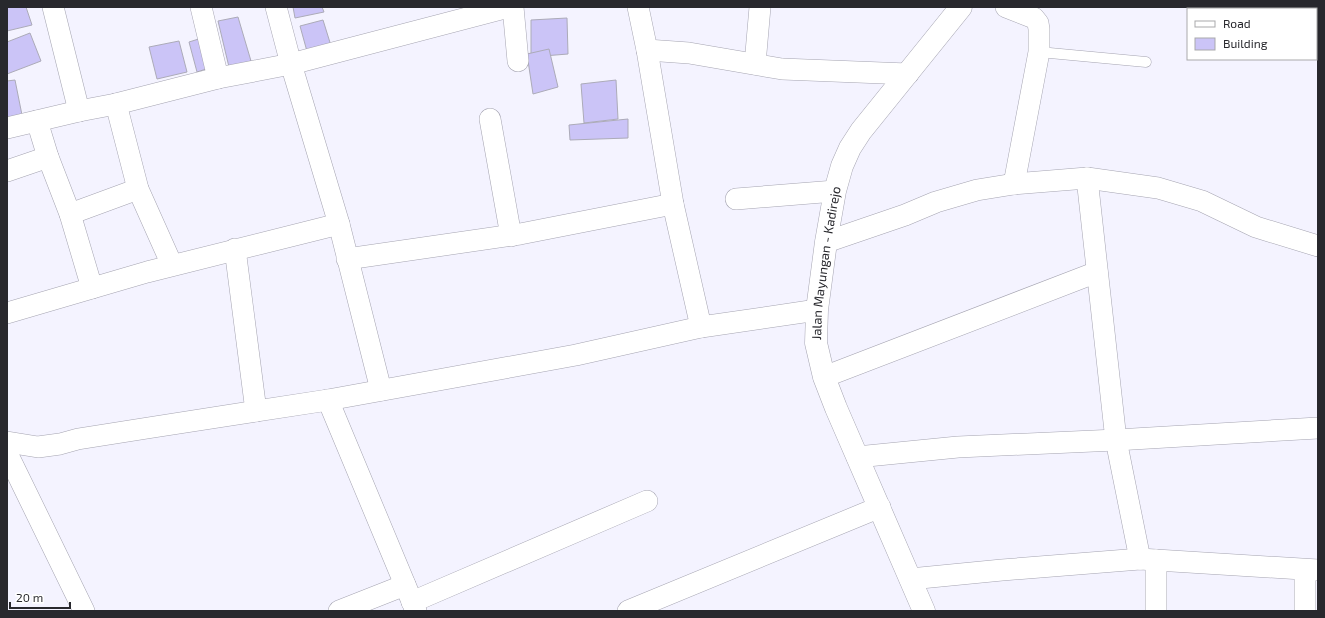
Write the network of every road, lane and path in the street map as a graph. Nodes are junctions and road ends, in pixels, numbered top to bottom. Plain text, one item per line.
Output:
1 (53, 7) edge
2 (201, 7) edge
3 (276, 7) edge
4 (508, 7) edge
5 (513, 7) edge
6 (638, 7) edge
7 (760, 7) edge
8 (961, 7) edge
9 (1006, 7) edge
10 (647, 50) junction
11 (1039, 52) junction
12 (518, 61) dead end
13 (1146, 62) dead end
14 (291, 64) junction
15 (756, 64) junction
16 (908, 74) junction
17 (218, 78) junction
18 (116, 104) junction
19 (79, 111) junction
20 (490, 119) dead end
21 (37, 121) junction
22 (7, 128) edge
23 (48, 157) junction
24 (7, 171) edge
25 (1087, 178) junction
26 (1014, 184) junction
27 (138, 189) junction
28 (835, 191) junction
29 (736, 199) dead end
30 (673, 204) junction
31 (70, 214) junction
32 (339, 224) junction
33 (511, 236) junction
34 (826, 242) junction
35 (1318, 246) edge
36 (235, 250) junction
37 (347, 259) junction
38 (172, 265) junction
39 (1098, 272) junction
40 (92, 288) junction
41 (817, 310) junction
42 (7, 313) edge
43 (701, 327) junction
44 (824, 377) junction
45 (381, 390) junction
46 (328, 400) junction
47 (256, 411) junction
48 (1318, 428) edge
49 (1116, 440) junction
50 (7, 442) edge
51 (7, 453) edge
52 (857, 457) junction
53 (647, 501) dead end
54 (880, 507) junction
55 (1148, 560) junction
56 (1312, 570) edge
57 (910, 579) junction
58 (411, 599) edge
59 (84, 611) edge
60 (339, 611) edge
61 (628, 611) edge
62 (924, 611) edge
63 (1156, 611) edge
64 (1305, 611) edge

1 - 19 street
2 - 17 street
3 - 14 street
4 - 14 street
5 - 12 street
6 - 10 street
7 - 15 street
8 - 16 main road, Jalan Mayungan - Kadirejo
9 - 11 street
10 - 15 street
10 - 30 street
11 - 13 lane
11 - 26 street
14 - 17 street
14 - 32 street
15 - 16 street
16 - 28 main road, Jalan Mayungan - Kadirejo
17 - 18 street
18 - 19 street
18 - 27 street
19 - 21 street
20 - 33 street
21 - 22 street
21 - 23 street
23 - 24 street
23 - 31 street
25 - 26 street
25 - 35 street
25 - 39 street
26 - 34 street
27 - 31 street
27 - 38 street
28 - 29 street
28 - 34 main road, Jalan Mayungan - Kadirejo
30 - 33 street
30 - 43 street
31 - 40 street
32 - 36 street
32 - 37 street
33 - 37 street
34 - 41 main road, Jalan Mayungan - Kadirejo
36 - 38 street
36 - 47 street
37 - 45 street
38 - 40 street
39 - 44 street
39 - 49 street
40 - 42 street
41 - 43 street
41 - 44 main road, Jalan Mayungan - Kadirejo
43 - 45 street
44 - 52 main road, Jalan Mayungan - Kadirejo
45 - 46 street
46 - 47 street
46 - 58 street
47 - 50 street
48 - 49 street
49 - 52 street
49 - 55 street
51 - 59 street
52 - 54 main road, Jalan Mayungan - Kadirejo
53 - 58 street
54 - 57 main road, Jalan Mayungan - Kadirejo
54 - 61 street
55 - 56 street
55 - 57 street
55 - 63 street
56 - 64 street
57 - 62 main road, Jalan Mayungan - Kadirejo
58 - 60 street

